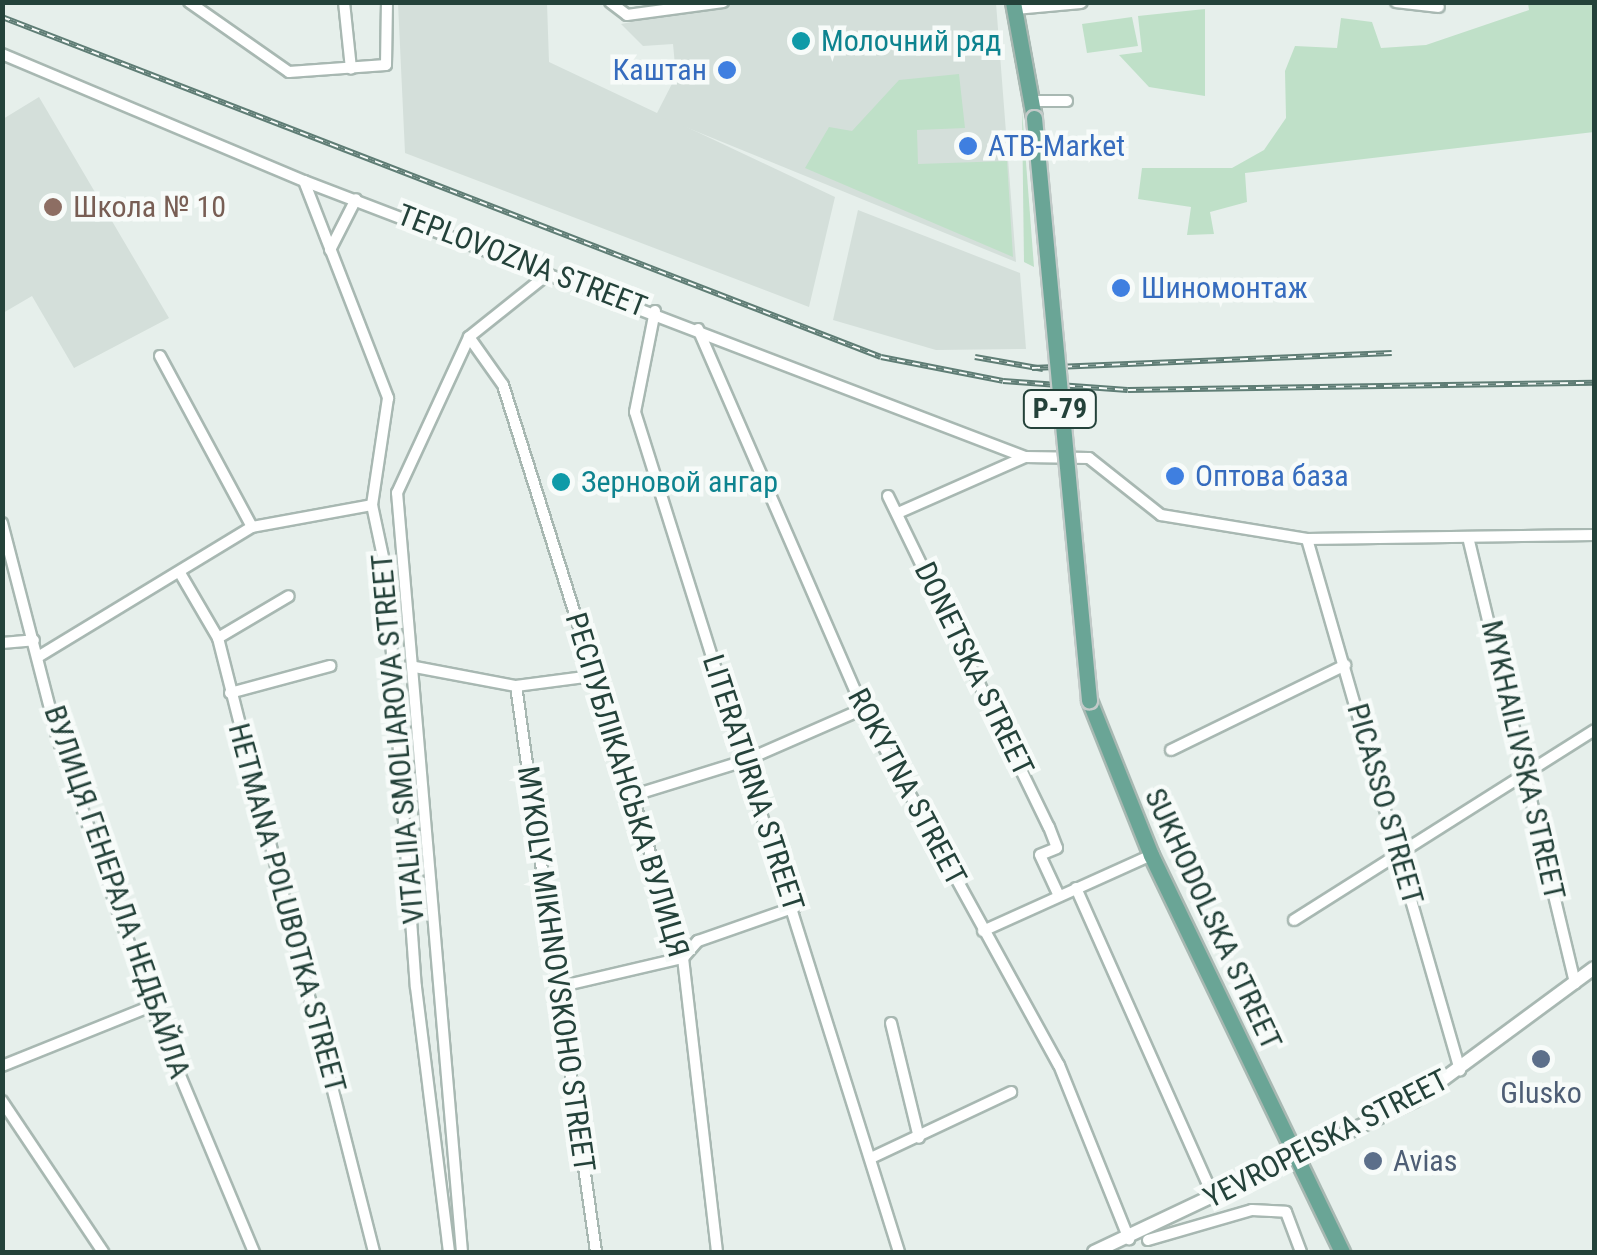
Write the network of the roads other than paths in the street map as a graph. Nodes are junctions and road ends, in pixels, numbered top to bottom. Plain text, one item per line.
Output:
1 (189, 2) edge
2 (344, 2) edge
3 (387, 2) edge
4 (610, 2) edge
5 (1081, 2) edge
6 (1396, 2) edge
7 (716, 4) edge
8 (1014, 5) edge
9 (1439, 7) dead end
10 (2, 54) edge
11 (350, 69) junction
12 (1067, 101) dead end
13 (1033, 109) junction
14 (304, 181) junction
15 (356, 198) junction
16 (330, 250) junction
17 (548, 274) junction
18 (655, 312) junction
19 (698, 329) junction
20 (469, 338) junction
21 (160, 356) dead end
22 (1025, 457) junction
23 (888, 496) dead end
24 (372, 505) junction
25 (898, 513) junction
26 (2, 523) edge
27 (252, 527) junction
28 (1594, 535) edge
29 (1468, 537) junction
30 (1307, 539) junction
31 (180, 572) junction
32 (289, 596) dead end
33 (218, 638) junction
34 (34, 640) junction
35 (2, 643) edge
36 (38, 657) junction
37 (1344, 665) junction
38 (330, 666) dead end
39 (416, 667) junction
40 (592, 676) junction
41 (516, 686) junction
42 (230, 693) junction
43 (863, 709) junction
44 (1594, 730) edge
45 (1172, 750) dead end
46 (744, 761) junction
47 (1528, 770) junction
48 (630, 796) junction
49 (1400, 852) junction
50 (1151, 855) junction
51 (1076, 888) junction
52 (1058, 896) junction
53 (795, 908) junction
54 (1294, 920) dead end
55 (984, 931) junction
56 (682, 958) junction
57 (1594, 968) edge
58 (1575, 983) junction
59 (558, 987) junction
60 (152, 1006) junction
61 (891, 1023) dead end
62 (2, 1066) edge
63 (1460, 1070) junction
64 (1011, 1092) dead end
65 (2, 1101) edge
66 (919, 1138) junction
67 (870, 1158) junction
68 (1294, 1158) junction
69 (1213, 1196) junction
70 (1130, 1239) junction
71 (1148, 1242) edge
72 (103, 1252) edge
73 (254, 1252) edge
74 (374, 1252) edge
75 (449, 1252) edge
76 (462, 1252) edge
77 (596, 1252) edge
78 (717, 1252) edge
79 (900, 1252) edge
80 (1094, 1252) edge
81 (1301, 1252) edge
82 (1342, 1252) edge

1 - 11 street
2 - 11 street
3 - 11 street
4 - 7 street
5 - 8 street
6 - 9 street
8 - 13 main road, Р-79
10 - 14 street, TEPLOVOZNA STREET
12 - 13 street
13 - 50 main road, SUKHODOLSKA STREET / Р-79, bridge
14 - 15 street, TEPLOVOZNA STREET
14 - 16 street, VITALIIA SMOLIAROVA STREET
15 - 16 street
15 - 17 street, TEPLOVOZNA STREET
16 - 24 street, VITALIIA SMOLIAROVA STREET
17 - 18 street, TEPLOVOZNA STREET
17 - 20 street, VITALIIA SMOLIAROVA STREET
18 - 19 street, TEPLOVOZNA STREET
18 - 46 street, LITERATURNA STREET
19 - 22 street, TEPLOVOZNA STREET
19 - 43 street, ROKYTNA STREET
20 - 39 street, VITALIIA SMOLIAROVA STREET
20 - 40 street, РЕСПУБЛІКАНСЬКА ВУЛИЦЯ
21 - 27 street
22 - 25 street
22 - 30 street
23 - 25 street
24 - 27 street
24 - 75 street, VITALIIA SMOLIAROVA STREET
25 - 52 street
26 - 34 street, ВУЛИЦЯ ГЕНЕРАЛА НЕДБАЙЛА
27 - 31 street
28 - 29 street
29 - 30 street
29 - 47 street, MYKHAILIVSKA STREET
30 - 37 street, PICASSO STREET
31 - 33 street, HETMANA POLUBOTKA STREET
31 - 36 street
32 - 33 street
33 - 42 street, HETMANA POLUBOTKA STREET
34 - 35 street
34 - 36 street, ВУЛИЦЯ ГЕНЕРАЛА НЕДБАЙЛА
36 - 60 street, ВУЛИЦЯ ГЕНЕРАЛА НЕДБАЙЛА
37 - 45 street
37 - 49 street, PICASSO STREET
38 - 42 street
39 - 41 street
39 - 76 street, VITALIIA SMOLIAROVA STREET
40 - 41 street
40 - 48 street, РЕСПУБЛІКАНСЬКА ВУЛИЦЯ
41 - 59 street, MYKOLY MIKHNOVSKOHO STREET
42 - 74 street, HETMANA POLUBOTKA STREET
43 - 46 street
43 - 55 street, ROKYTNA STREET
44 - 47 street
46 - 48 street
46 - 53 street, LITERATURNA STREET
47 - 49 street
47 - 58 street, MYKHAILIVSKA STREET
48 - 56 street, РЕСПУБЛІКАНСЬКА ВУЛИЦЯ
49 - 54 street
49 - 63 street, PICASSO STREET
50 - 51 street
50 - 68 main road, SUKHODOLSKA STREET / Р-79
51 - 52 street
51 - 69 street
52 - 55 street
53 - 56 street
53 - 67 street, LITERATURNA STREET
55 - 70 street, ROKYTNA STREET
56 - 59 street
56 - 78 street, РЕСПУБЛІКАНСЬКА ВУЛИЦЯ
57 - 58 street, YEVROPEISKA STREET
58 - 63 street, YEVROPEISKA STREET
59 - 77 street, MYKOLY MIKHNOVSKOHO STREET
60 - 62 street
60 - 73 street, ВУЛИЦЯ ГЕНЕРАЛА НЕДБАЙЛА
61 - 66 street
63 - 68 street, YEVROPEISKA STREET
64 - 66 street
65 - 72 street
66 - 67 street
67 - 79 street, LITERATURNA STREET
68 - 69 street, YEVROPEISKA STREET
68 - 82 main road, Р-79
69 - 71 street, YEVROPEISKA STREET
70 - 71 street, YEVROPEISKA STREET
70 - 80 street, YEVROPEISKA STREET
71 - 81 street

